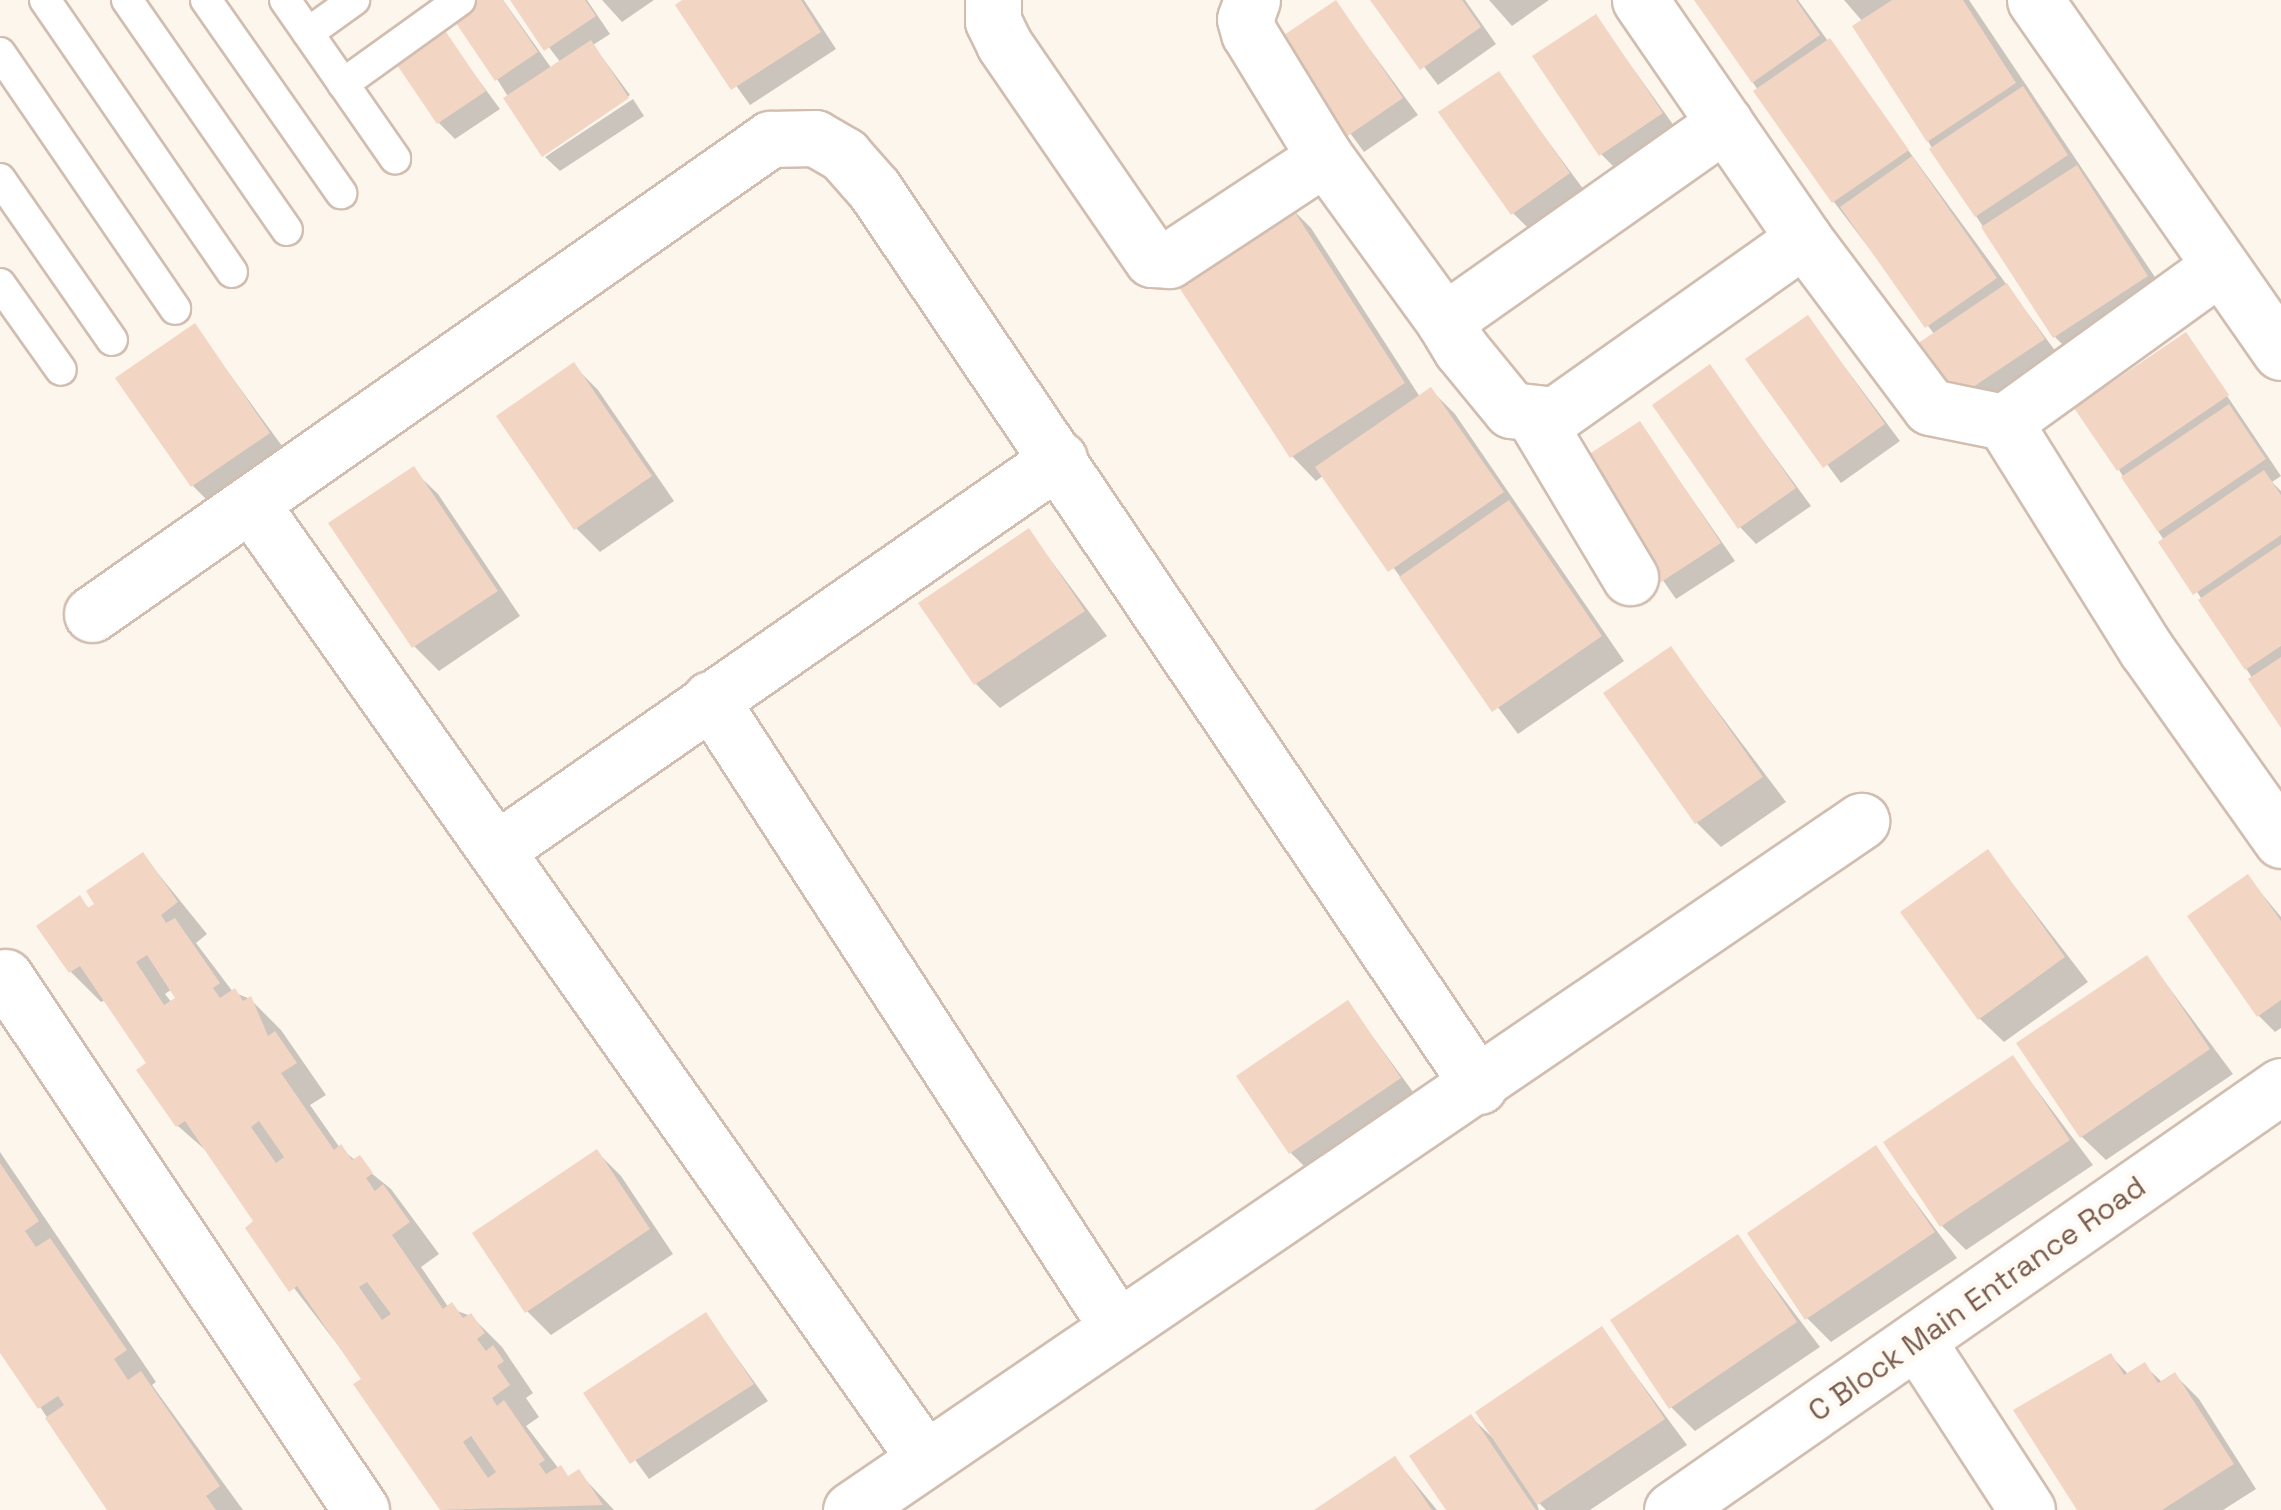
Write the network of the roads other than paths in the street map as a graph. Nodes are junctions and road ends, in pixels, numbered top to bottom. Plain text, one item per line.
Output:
1 (45, 0) edge
2 (126, 0) edge
3 (206, 0) edge
4 (284, 0) edge
5 (354, 0) edge
6 (460, 0) edge
7 (993, 0) edge
8 (1252, 0) edge
9 (1640, 0) edge
10 (2036, 0) edge
11 (308, 34) junction
12 (0, 53) edge
13 (343, 84) junction
14 (1725, 124) junction
15 (395, 158) dead end
16 (1325, 158) junction
17 (0, 179) edge
18 (341, 193) dead end
19 (288, 230) dead end
20 (1804, 240) junction
21 (2220, 266) junction
22 (232, 272) dead end
23 (0, 284) edge
24 (175, 309) dead end
25 (1444, 322) junction
26 (112, 340) dead end
27 (2281, 352) edge
28 (61, 370) dead end
29 (1533, 415) junction
30 (2004, 422) junction
31 (1058, 459) junction
32 (251, 504) junction
33 (1630, 577) dead end
34 (92, 614) dead end
35 (710, 698) junction
36 (1860, 821) dead end
37 (2281, 840) edge
38 (499, 848) junction
39 (6, 977) dead end
40 (1479, 1086) junction
41 (2281, 1086) edge
42 (1116, 1325) junction
43 (1918, 1342) junction
44 (924, 1458) junction
45 (360, 1510) edge
46 (850, 1510) edge
47 (1672, 1510) edge
48 (2027, 1510) edge

1 - 22 lane
2 - 19 lane
3 - 18 lane
4 - 11 lane
5 - 11 lane
6 - 13 lane
7 - 16 street
8 - 16 street
9 - 14 street
10 - 21 street
11 - 13 lane
12 - 24 lane
13 - 15 lane
14 - 20 street
14 - 25 street
16 - 25 street
17 - 26 lane
20 - 29 street
20 - 30 street
21 - 27 street
21 - 30 street
23 - 28 lane
25 - 29 street
29 - 33 street
30 - 37 street
31 - 32 street
31 - 35 street
31 - 40 street
32 - 34 street
32 - 38 street
35 - 38 street
35 - 42 street
36 - 40 street
38 - 44 street
39 - 45 street
40 - 42 street
41 - 43 street, C Block Main Entrance Road
42 - 44 street
43 - 47 street, C Block Main Entrance Road
43 - 48 street
44 - 46 street

